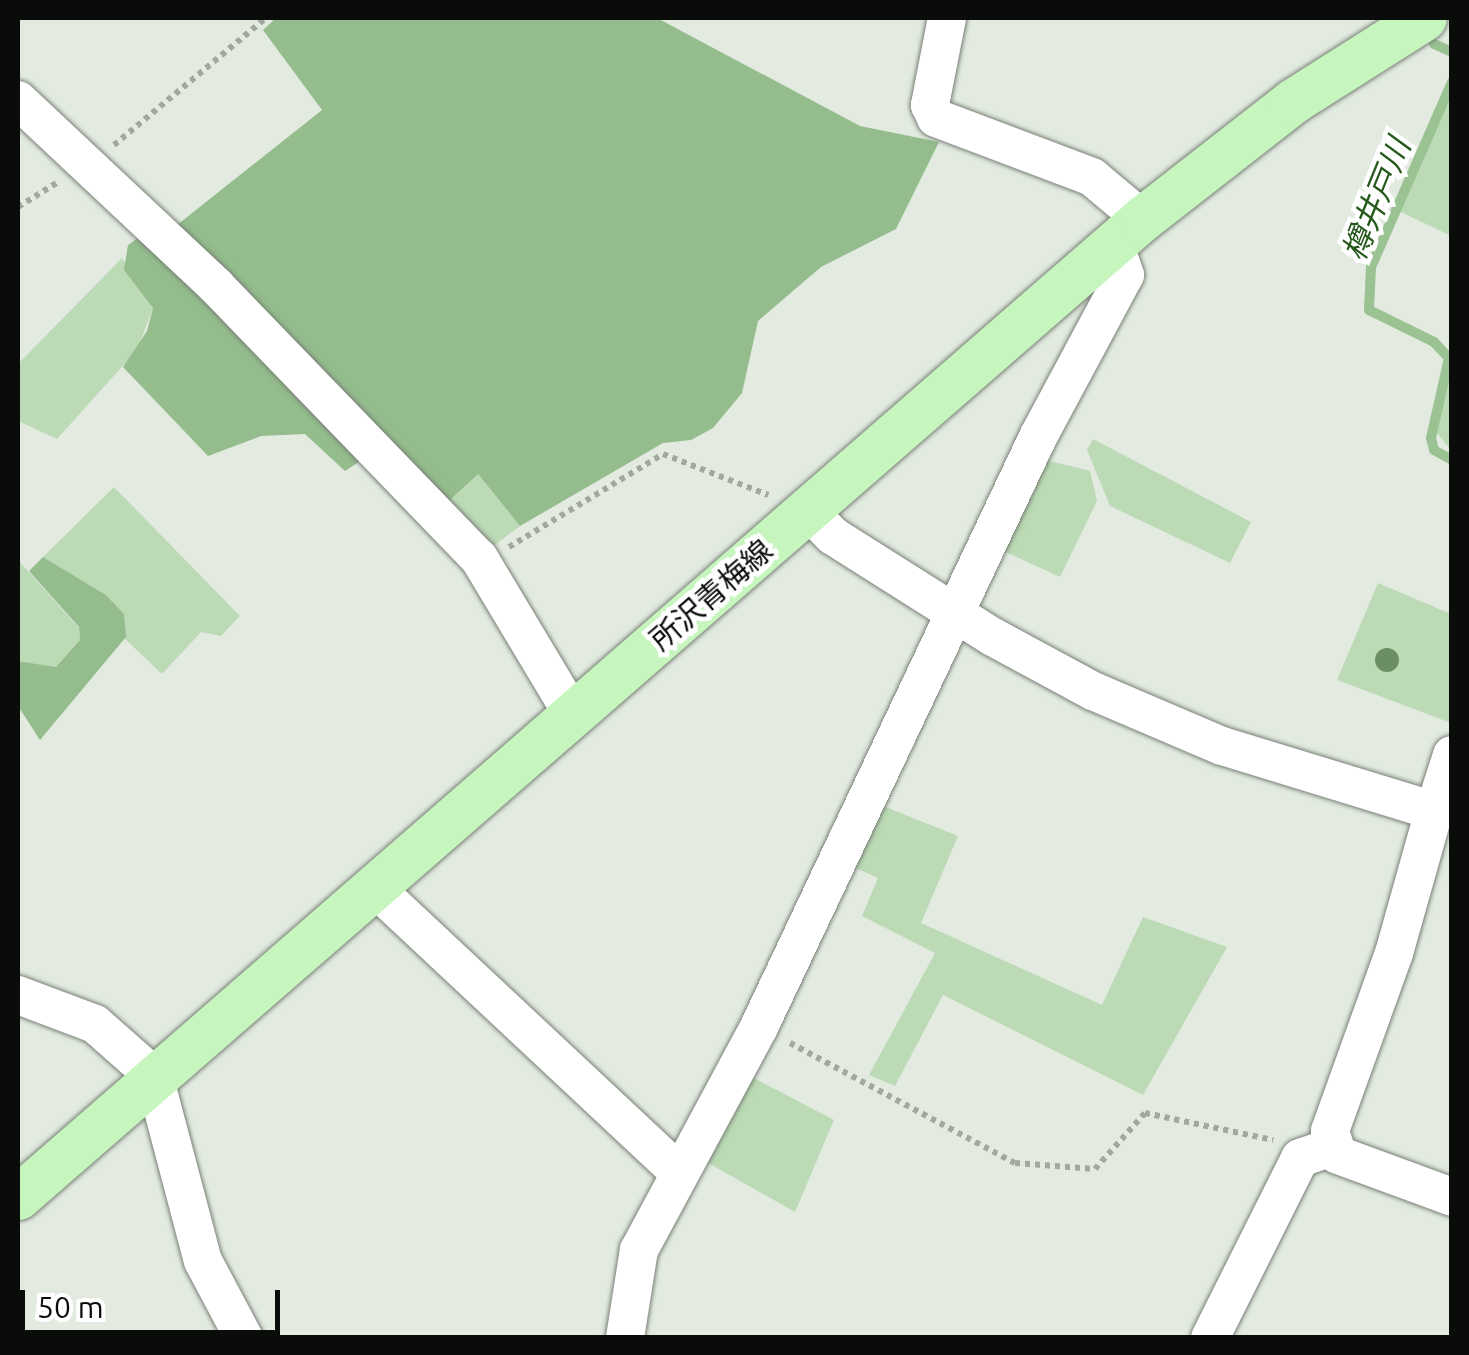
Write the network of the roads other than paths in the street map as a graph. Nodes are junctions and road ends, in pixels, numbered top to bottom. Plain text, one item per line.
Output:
1 (947, 18) edge
2 (1409, 21) edge
3 (18, 100) edge
4 (1128, 231) junction
5 (808, 511) junction
6 (954, 611) junction
7 (573, 715) junction
8 (1452, 756) edge
9 (1434, 811) junction
10 (376, 888) junction
11 (18, 995) edge
12 (154, 1076) junction
13 (1322, 1148) junction
14 (678, 1172) junction
15 (1452, 1196) edge
16 (18, 1197) edge
17 (244, 1338) edge
18 (626, 1338) edge
19 (1210, 1338) edge

1 - 4 street
2 - 4 main road, 所沢青梅線
3 - 7 street
4 - 5 main road, 所沢青梅線
4 - 6 street
5 - 6 street
5 - 7 main road, 所沢青梅線
6 - 9 street
6 - 14 street
7 - 10 main road, 所沢青梅線
8 - 9 street
9 - 13 street
10 - 12 main road, 所沢青梅線
10 - 14 street
11 - 12 street
12 - 16 main road, 所沢青梅線
12 - 17 street
13 - 15 street
13 - 19 street
14 - 18 street

